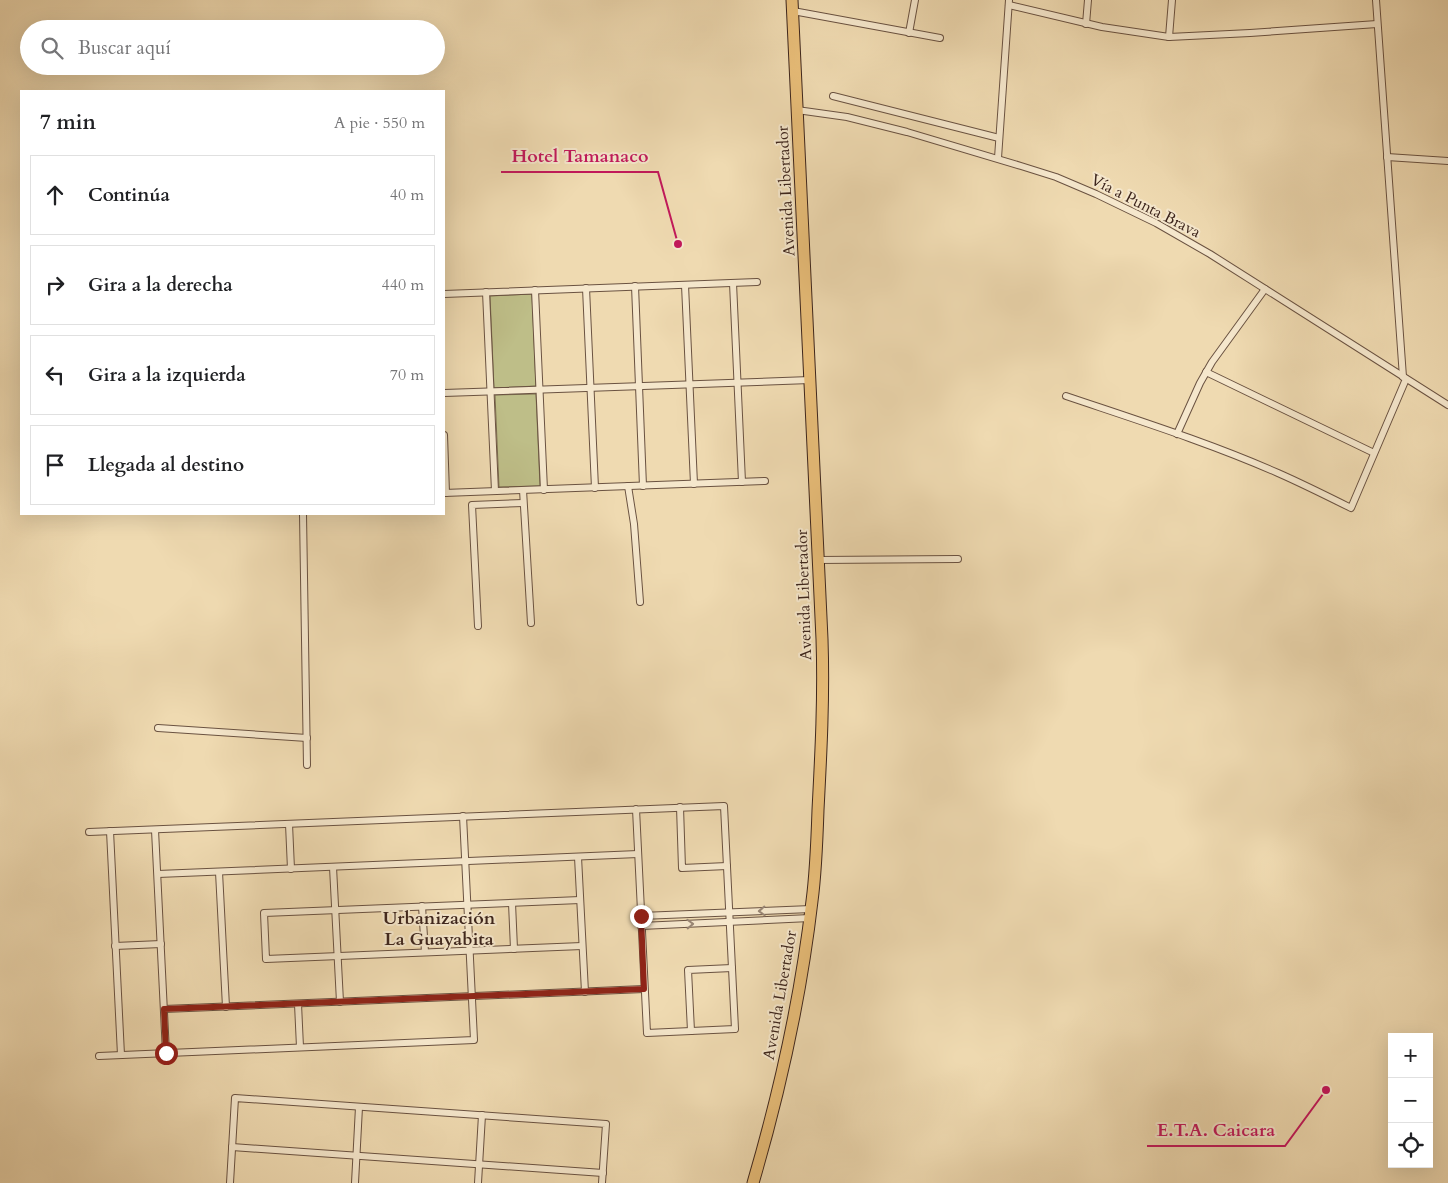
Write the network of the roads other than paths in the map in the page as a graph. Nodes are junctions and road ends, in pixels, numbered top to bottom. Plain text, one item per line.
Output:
1 (915, 0) edge
2 (1088, 0) edge
3 (1172, 0) edge
4 (1376, 0) edge
5 (1009, 3) edge
6 (793, 5) edge
7 (1086, 24) junction
8 (1377, 24) junction
9 (909, 33) junction
10 (1169, 37) junction
11 (940, 38) dead end
12 (833, 96) dead end
13 (798, 110) junction
14 (999, 138) junction
15 (1387, 157) junction
16 (998, 158) junction
17 (1448, 162) edge
18 (757, 282) dead end
19 (733, 283) junction
20 (685, 285) junction
21 (635, 286) junction
22 (586, 288) junction
23 (1265, 289) junction
24 (535, 290) junction
25 (486, 292) junction
26 (445, 294) edge
27 (1206, 372) junction
28 (1404, 378) junction
29 (810, 380) junction
30 (737, 382) junction
31 (689, 384) junction
32 (639, 386) junction
33 (590, 388) junction
34 (540, 390) junction
35 (490, 392) junction
36 (445, 393) edge
37 (1066, 396) dead end
38 (1448, 405) edge
39 (1177, 434) junction
40 (1374, 453) junction
41 (765, 481) dead end
42 (742, 482) junction
43 (694, 484) junction
44 (628, 486) junction
45 (644, 486) junction
46 (595, 488) junction
47 (523, 490) junction
48 (544, 490) junction
49 (495, 491) junction
50 (445, 493) edge
51 (523, 503) junction
52 (304, 515) edge
53 (958, 558) dead end
54 (818, 560) junction
55 (640, 602) dead end
56 (531, 622) dead end
57 (478, 626) dead end
58 (158, 728) dead end
59 (307, 738) junction
60 (307, 765) dead end
61 (680, 807) junction
62 (636, 809) junction
63 (463, 816) junction
64 (289, 824) junction
65 (156, 830) junction
66 (89, 832) dead end
67 (110, 832) junction
68 (638, 854) junction
69 (578, 857) junction
70 (466, 862) junction
71 (727, 866) junction
72 (333, 867) junction
73 (291, 869) junction
74 (219, 872) junction
75 (158, 874) junction
76 (580, 900) junction
77 (512, 903) junction
78 (468, 905) junction
79 (422, 906) junction
80 (335, 910) junction
81 (729, 912) junction
82 (810, 914) junction
83 (641, 916) junction
84 (730, 922) junction
85 (641, 926) junction
86 (161, 944) junction
87 (115, 946) junction
88 (582, 946) junction
89 (514, 948) junction
90 (470, 950) junction
91 (424, 952) junction
92 (338, 956) junction
93 (732, 968) junction
94 (644, 989) junction
95 (584, 992) junction
96 (472, 996) junction
97 (340, 1002) junction
98 (298, 1004) junction
99 (226, 1007) junction
100 (164, 1009) junction
101 (690, 1031) junction
102 (300, 1048) junction
103 (166, 1053) junction
104 (121, 1055) junction
105 (99, 1056) dead end
106 (359, 1106) junction
107 (482, 1115) junction
108 (232, 1147) junction
109 (356, 1156) junction
110 (479, 1164) junction
111 (603, 1173) junction
112 (230, 1183) edge
113 (354, 1183) edge
114 (478, 1183) edge
115 (602, 1183) edge
116 (753, 1183) edge

1 - 9 street
2 - 7 street
3 - 10 street
4 - 8 street
5 - 7 street
5 - 14 street
6 - 9 street
6 - 13 highway, Avenida Libertador
7 - 10 street
8 - 10 street
8 - 15 street
9 - 11 street
12 - 14 street
13 - 16 street, Vía a Punta Brava
13 - 29 highway, Avenida Libertador
14 - 16 street
15 - 17 street
15 - 28 street
16 - 23 street, Vía a Punta Brava
18 - 19 street
19 - 20 street
19 - 30 street
20 - 21 street
20 - 31 street
21 - 22 street
21 - 32 street
22 - 24 street
22 - 33 street
23 - 27 street
23 - 28 street, Vía a Punta Brava
24 - 25 street
24 - 34 street
25 - 26 street
25 - 35 street
27 - 39 street
27 - 40 street
28 - 38 street, Vía a Punta Brava
28 - 40 street
29 - 30 street
29 - 54 highway, Avenida Libertador
30 - 31 street
30 - 42 street
31 - 32 street
31 - 43 street
32 - 33 street
32 - 45 street
33 - 34 street
33 - 46 street
34 - 35 street
34 - 48 street
35 - 36 street
35 - 49 street
37 - 39 street
39 - 40 street
41 - 42 street
42 - 43 street
43 - 45 street
44 - 45 street
44 - 46 street
44 - 55 street
46 - 48 street
47 - 48 street
47 - 49 street
47 - 51 street
49 - 50 street
51 - 56 street
51 - 57 street
52 - 59 street
53 - 54 street
54 - 82 highway, Avenida Libertador
58 - 59 street
59 - 60 street
61 - 62 street
61 - 71 street
61 - 71 street
62 - 63 street
62 - 68 street
63 - 64 street
63 - 70 street
64 - 65 street
64 - 73 street
65 - 67 street
65 - 75 street
66 - 67 street
67 - 87 street
68 - 69 street
68 - 83 street
69 - 70 street
69 - 76 street
70 - 72 street
70 - 78 street
71 - 81 street
72 - 73 street
72 - 80 street
73 - 74 street
74 - 75 street
74 - 99 street
75 - 86 street
76 - 77 street
76 - 88 street
77 - 78 street
77 - 89 street
78 - 79 street
78 - 90 street
79 - 80 street
79 - 91 street
80 - 92 street
80 - 92 street
82 -> 81 street
81 - 83 street
81 - 84 street
82 - 84 street
82 - 116 highway, Avenida Libertador
83 - 85 street
85 -> 84 street
84 - 93 street
85 - 94 street
86 - 87 street
86 - 100 street
87 - 104 street
88 - 89 street
88 - 95 street
89 - 90 street
90 - 91 street
90 - 96 street
91 - 92 street
92 - 97 street
93 - 101 street
93 - 101 street
94 - 95 street
94 - 101 street
95 - 96 street
96 - 97 street
96 - 102 street
97 - 98 street
98 - 99 street
98 - 102 street
99 - 100 street
100 - 103 street
102 - 103 street
103 - 104 street
104 - 105 street
106 - 107 street
106 - 108 street
106 - 109 street
107 - 110 street
107 - 111 street
108 - 109 street
108 - 112 street
109 - 110 street
109 - 113 street
110 - 111 street
110 - 114 street
111 - 115 street

